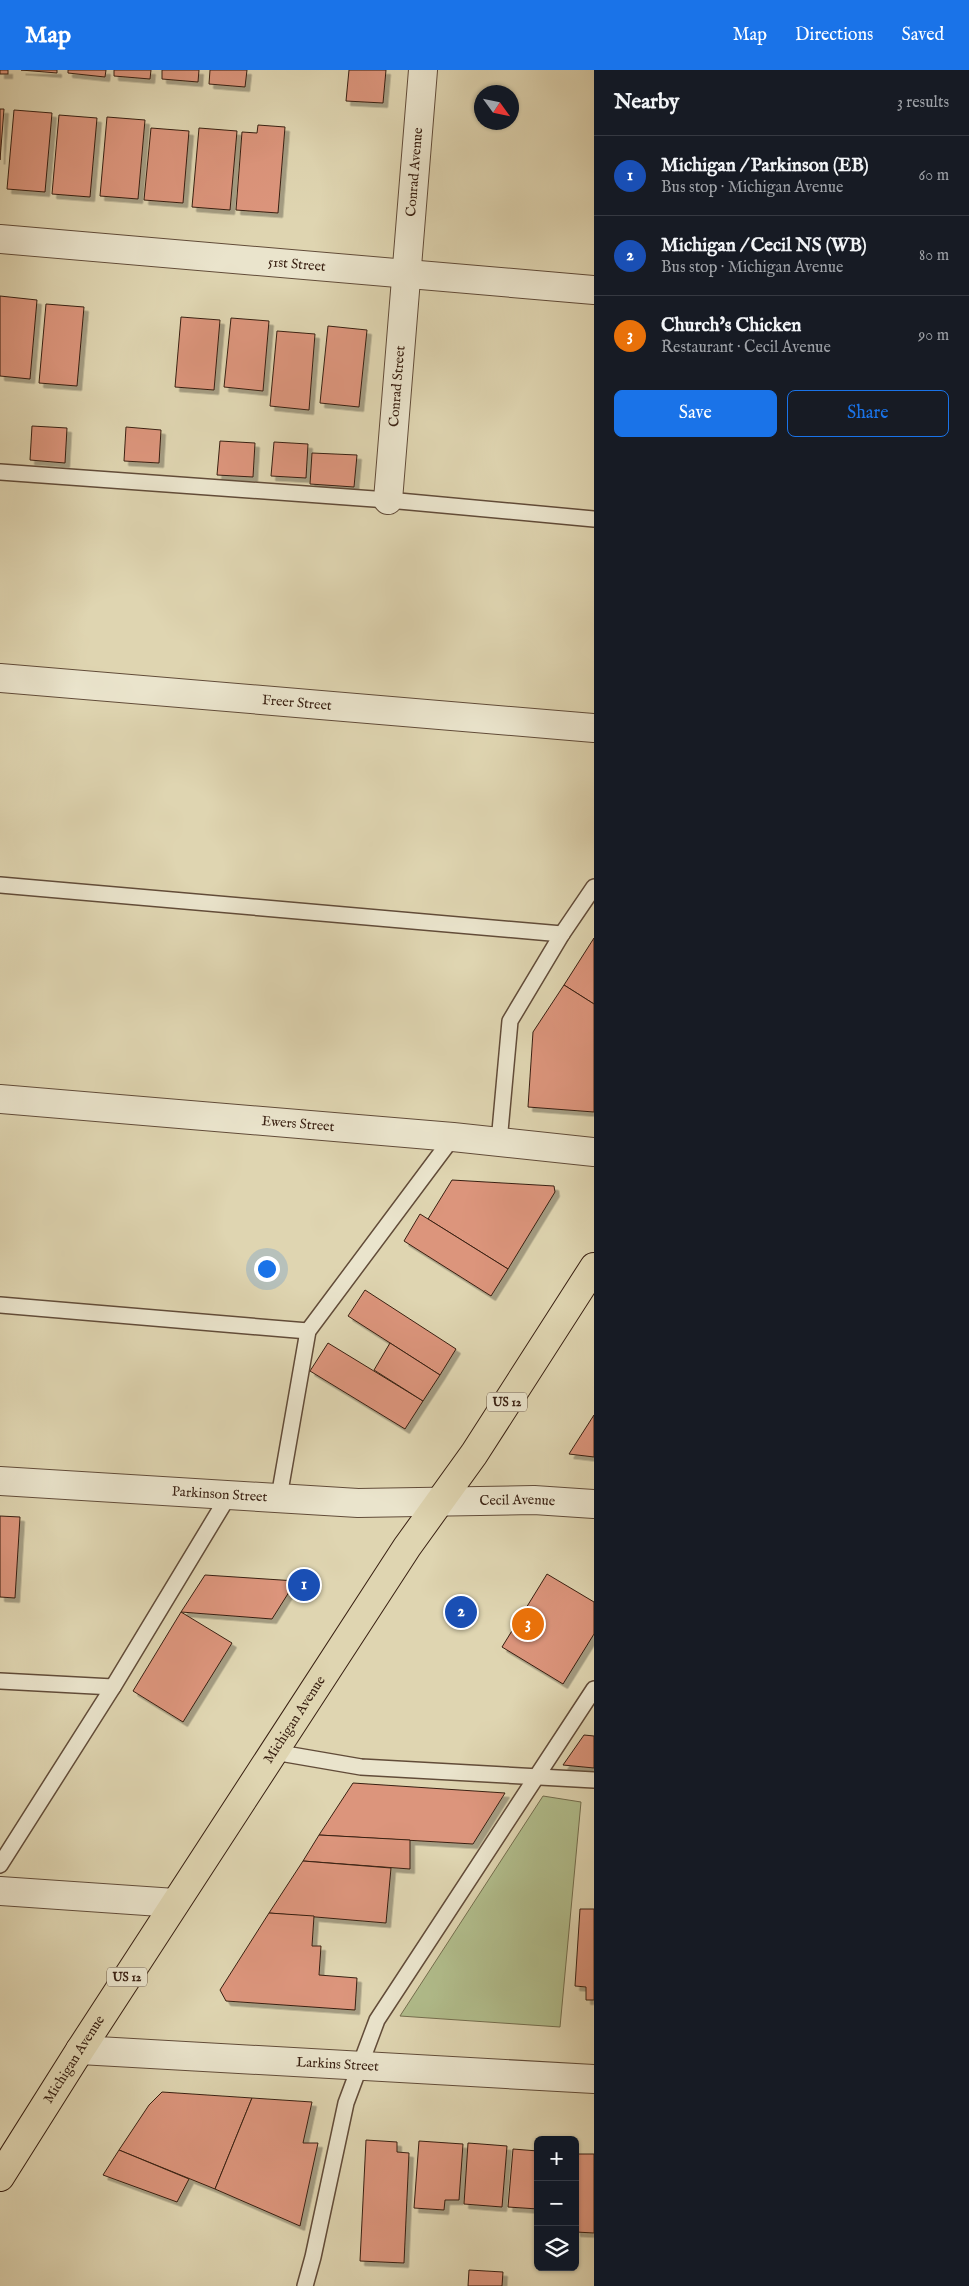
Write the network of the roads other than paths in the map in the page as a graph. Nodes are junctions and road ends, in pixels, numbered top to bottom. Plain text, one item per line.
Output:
1 (423, 70) edge
2 (0, 239) edge
3 (406, 274) junction
4 (594, 290) edge
5 (0, 472) edge
6 (388, 500) junction
7 (594, 519) edge
8 (0, 678) edge
9 (594, 728) edge
10 (0, 885) edge
11 (594, 887) edge
12 (562, 934) junction
13 (0, 1100) edge
14 (453, 1137) junction
15 (499, 1142) junction
16 (594, 1152) edge
17 (594, 1267) edge
18 (0, 1305) edge
19 (308, 1331) junction
20 (0, 1480) edge
21 (229, 1495) junction
22 (279, 1497) junction
23 (440, 1502) junction
24 (594, 1504) edge
25 (0, 1681) edge
26 (113, 1687) junction
27 (594, 1690) edge
28 (274, 1752) junction
29 (537, 1776) junction
30 (594, 1780) edge
31 (0, 1865) edge
32 (0, 1891) edge
33 (175, 1903) junction
34 (80, 2050) junction
35 (358, 2066) junction
36 (594, 2079) edge
37 (0, 2177) edge
38 (305, 2286) edge

1 - 3 street, Conrad Avenue
2 - 3 street, 51st Street
3 - 4 street, 51st Street
3 - 6 street, Conrad Street
5 - 6 lane
6 - 7 lane
8 - 9 street, Freer Street
10 - 12 lane
11 - 12 lane
12 - 15 lane
13 - 14 street, Ewers Street
14 - 15 street, Ewers Street
14 - 19 lane
15 - 16 street, Ewers Street
17 - 23 main road, Michigan Avenue / US 12
18 - 19 lane
19 - 22 lane
20 - 21 street, Parkinson Street
21 - 22 street, Parkinson Street
21 - 26 lane
22 - 23 street, Parkinson Street
23 - 24 street, Cecil Avenue
23 - 28 main road, Michigan Avenue / US 12
25 - 26 lane
26 - 31 lane
27 - 29 lane
28 - 29 lane
28 - 33 main road, Michigan Avenue / US 12
29 - 30 lane
29 - 35 lane
32 - 33 street
33 - 34 main road, Michigan Avenue / US 12
34 - 35 street, Larkins Street
34 - 37 main road, Michigan Avenue / US 12
35 - 36 street, Larkins Street
35 - 38 lane

